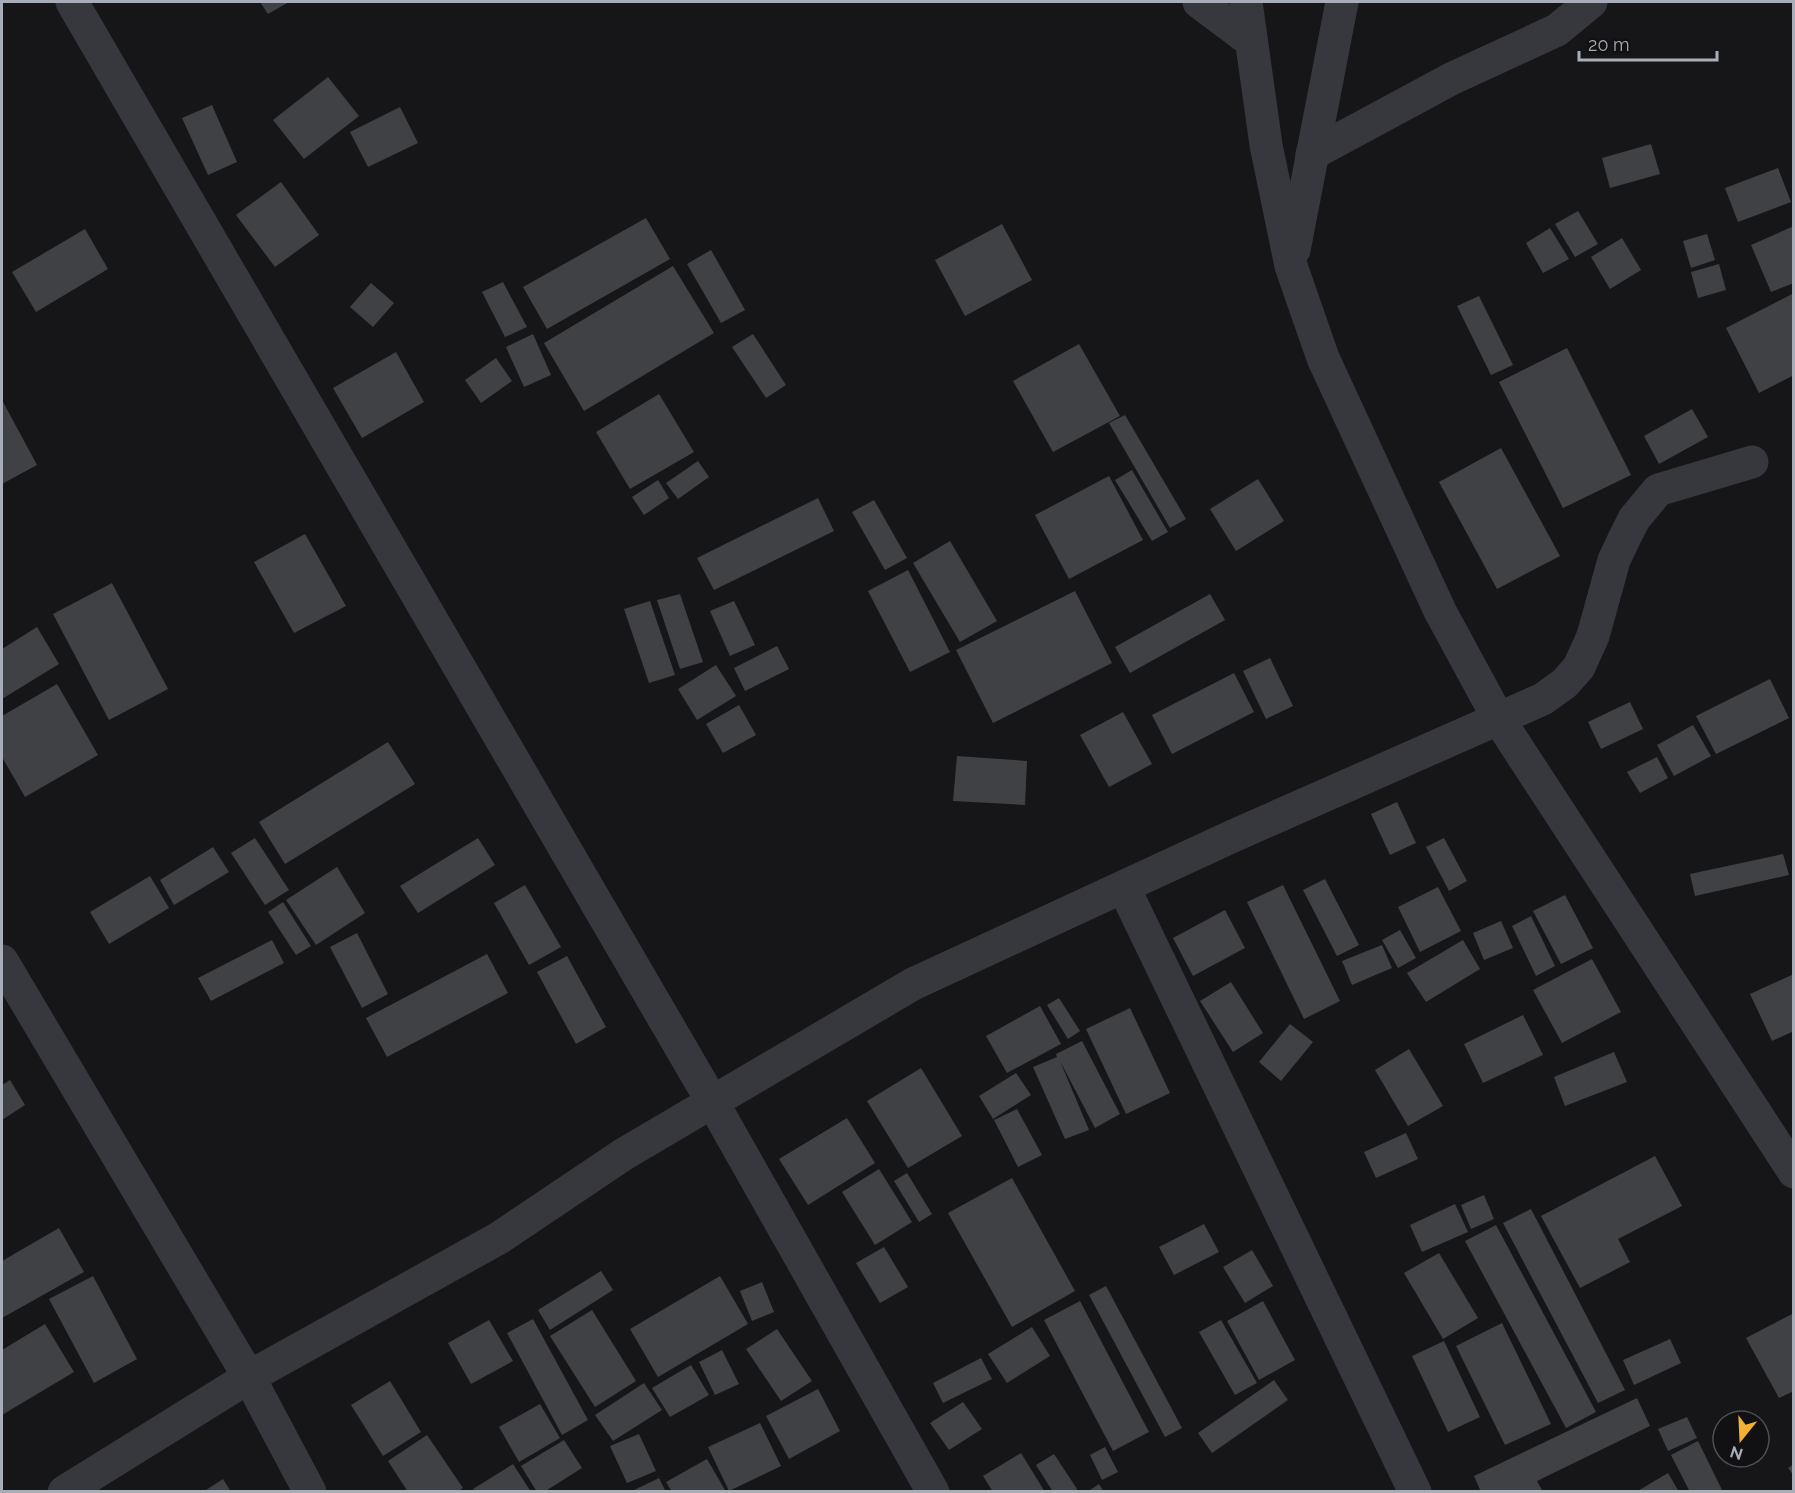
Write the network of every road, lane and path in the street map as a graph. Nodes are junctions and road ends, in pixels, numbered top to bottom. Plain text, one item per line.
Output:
1 (72, 2) edge
2 (1199, 2) edge
3 (1246, 2) edge
4 (1342, 2) edge
5 (1591, 2) edge
6 (1251, 41) junction
7 (1312, 154) junction
8 (1291, 266) junction
9 (1752, 462) dead end
10 (1498, 718) junction
11 (1124, 888) junction
12 (2, 961) edge
13 (713, 1103) junction
14 (1794, 1172) edge
15 (249, 1377) junction
16 (64, 1491) edge
17 (310, 1491) edge
18 (933, 1491) edge
19 (1416, 1491) edge

1 - 13 street
2 - 6 street
3 - 6 street
4 - 7 street
5 - 7 street
6 - 8 street
7 - 8 street
8 - 10 street
9 - 10 street
10 - 11 street
10 - 14 street
11 - 13 street
11 - 19 street
12 - 15 street
13 - 15 street
13 - 18 street
15 - 16 street
15 - 17 street

